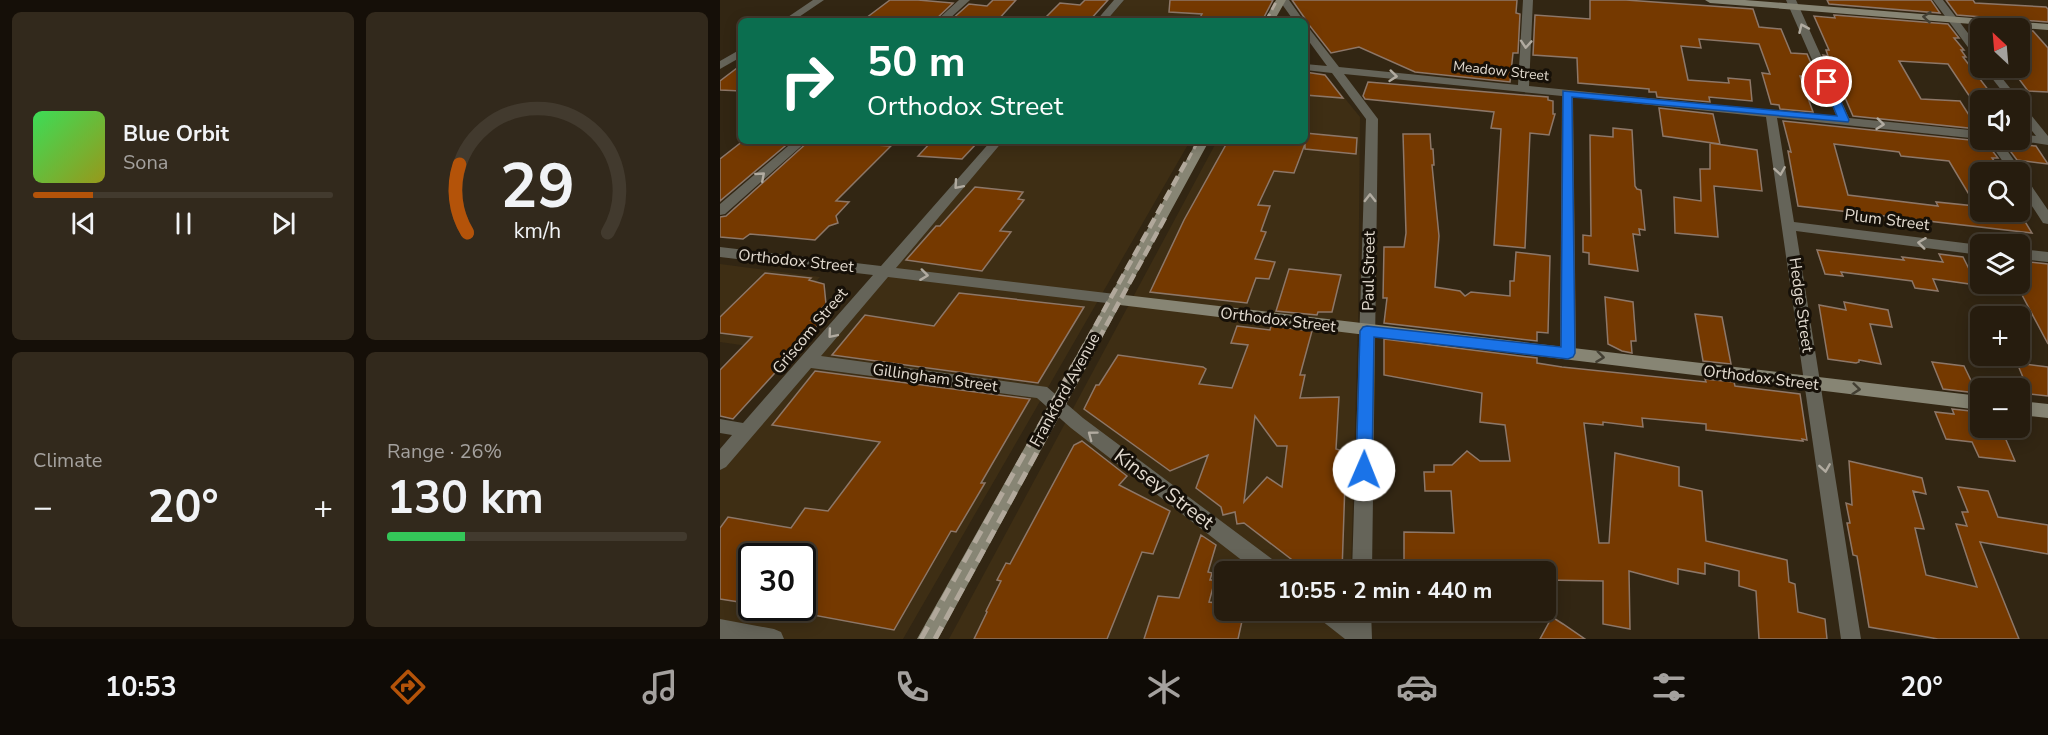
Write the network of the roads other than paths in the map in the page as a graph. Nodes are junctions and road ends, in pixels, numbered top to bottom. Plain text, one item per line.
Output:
1 (819, 0) edge
2 (965, 0) edge
3 (1119, 0) edge
4 (1282, 0) edge
5 (1528, 0) edge
6 (1710, 0) edge
7 (1938, 0) edge
8 (1793, 3) edge
9 (792, 18) edge
10 (944, 18) edge
11 (1104, 18) edge
12 (1271, 18) edge
13 (1297, 18) edge
14 (1952, 20) junction
15 (2048, 27) edge
16 (1308, 33) edge
17 (1970, 43) edge
18 (738, 54) edge
19 (725, 63) edge
20 (1308, 67) edge
21 (1335, 70) junction
22 (1997, 78) edge
23 (1523, 88) junction
24 (2006, 90) edge
25 (1567, 93) junction
26 (1771, 114) junction
27 (1844, 120) junction
28 (2030, 121) edge
29 (1970, 134) edge
30 (2030, 139) edge
31 (2046, 141) edge
32 (798, 144) edge
33 (994, 144) edge
34 (1201, 144) edge
35 (2030, 193) edge
36 (720, 211) edge
37 (2048, 220) edge
38 (1789, 226) junction
39 (1970, 249) edge
40 (720, 252) edge
41 (2030, 255) edge
42 (2048, 257) edge
43 (884, 270) junction
44 (1115, 299) junction
45 (1367, 331) junction
46 (1568, 353) junction
47 (809, 361) junction
48 (1812, 385) junction
49 (1970, 402) edge
50 (1056, 405) junction
51 (2030, 409) edge
52 (2048, 411) edge
53 (720, 426) edge
54 (747, 431) junction
55 (720, 462) edge
56 (1259, 561) edge
57 (1362, 561) edge
58 (1338, 621) edge
59 (1361, 621) edge
60 (720, 629) edge
61 (774, 639) edge
62 (927, 639) edge
63 (1361, 639) edge
64 (1851, 639) edge

1 - 9 street
2 - 10 street
3 - 11 street
4 - 12 street
4 - 13 street
5 -> 23 street
6 - 8 street
7 - 14 street
14 -> 8 street
27 -> 8 street
14 - 15 street
14 - 17 street
16 - 21 street, Paul Street
18 - 19 street
20 - 21 street, Meadow Street
21 -> 23 street, Meadow Street
45 -> 21 street, Paul Street
22 - 24 street
23 - 25 street, Meadow Street
25 - 26 street, Meadow Street
25 - 46 street
26 - 27 street, Meadow Street
26 -> 38 street, Hedge Street
27 -> 29 street, Meadow Street
28 - 31 street
30 - 31 street
36 -> 32 street
33 -> 43 street, Griscom Street
34 - 44 street, Frankford Avenue
35 - 37 street
39 -> 38 street, Plum Street
38 - 48 street, Hedge Street
40 - 43 street, Orthodox Street
41 - 42 street
43 -> 44 street, Orthodox Street
43 -> 47 street, Griscom Street
44 - 45 street, Orthodox Street
44 - 50 street, Frankford Avenue
45 - 46 street, Orthodox Street
45 - 57 street, Paul Street
46 -> 48 street, Orthodox Street
47 - 50 street, Gillingham Street
47 - 54 street, Griscom Street
48 -> 49 street, Orthodox Street
48 -> 64 street, Hedge Street
56 -> 50 street, Kinsey Street
50 - 62 street, Frankford Avenue
51 - 52 street
53 - 54 street
54 - 55 street, Griscom Street
58 - 63 street
59 - 63 street
60 - 61 street

